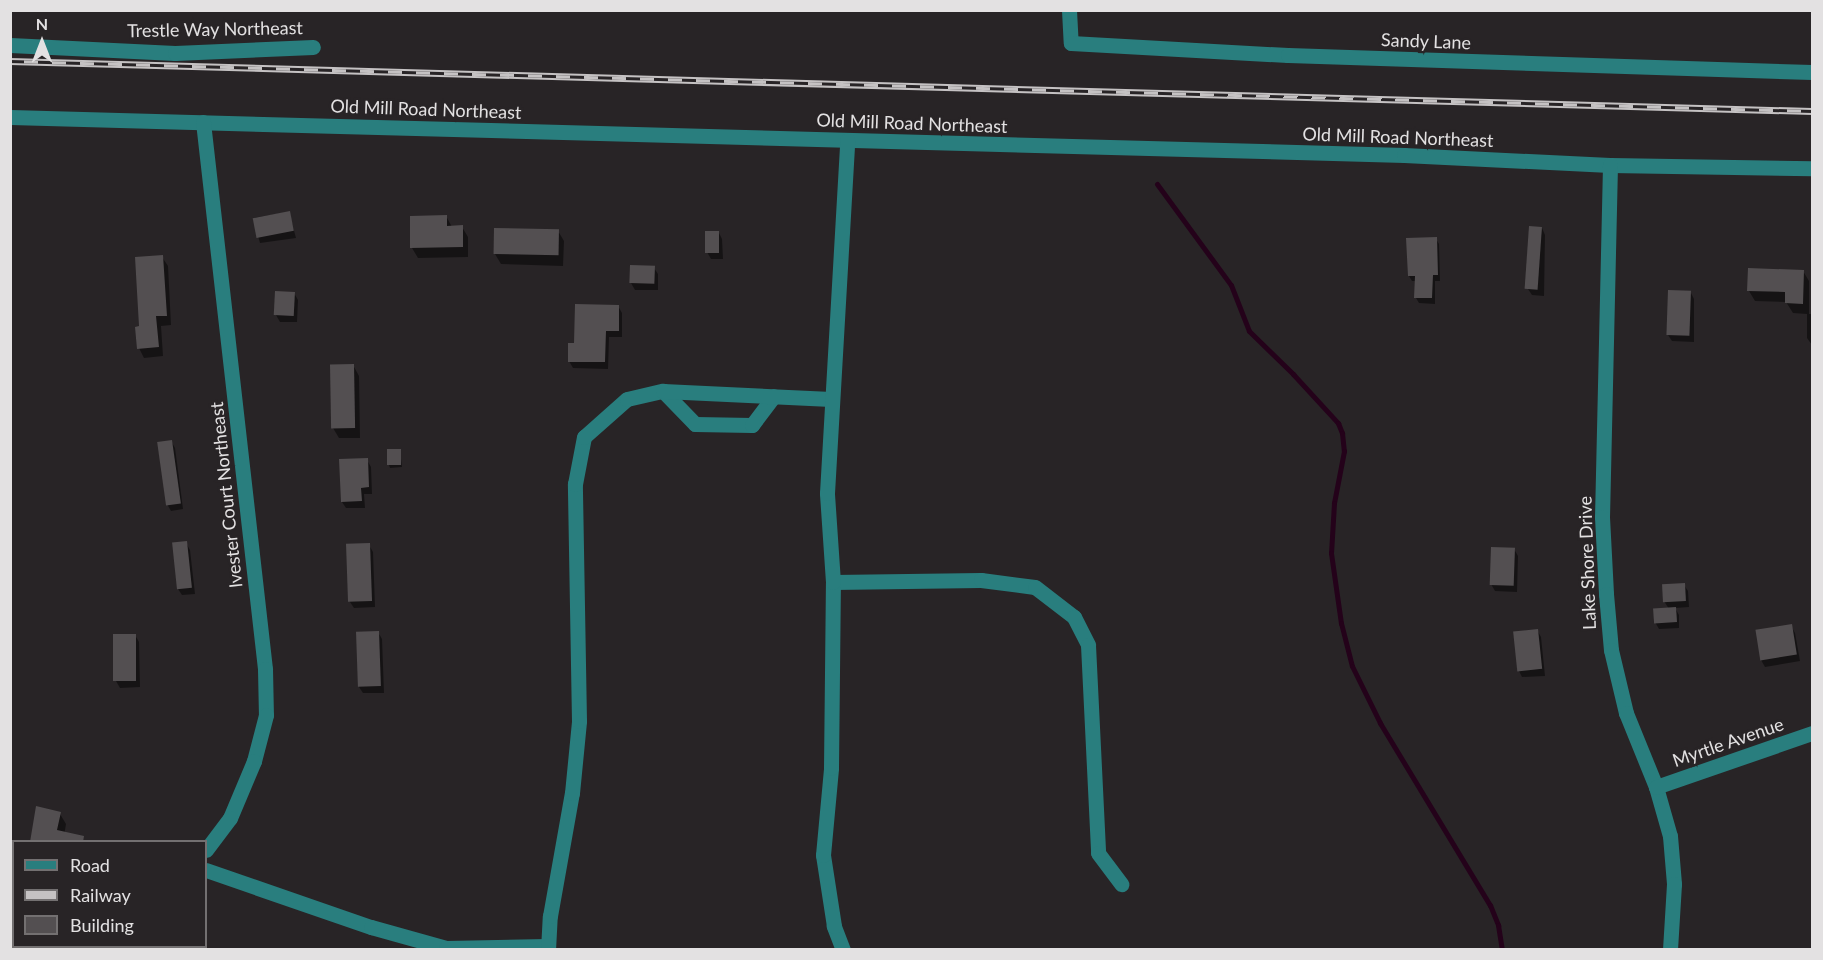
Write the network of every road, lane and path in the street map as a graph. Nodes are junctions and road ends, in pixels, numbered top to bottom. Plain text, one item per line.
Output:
1 (1069, 10) edge
2 (10, 45) edge
3 (313, 47) dead end
4 (1812, 72) edge
5 (10, 117) edge
6 (203, 122) junction
7 (847, 141) junction
8 (1610, 165) junction
9 (1812, 168) edge
10 (663, 391) junction
11 (774, 396) junction
12 (831, 399) junction
13 (833, 582) junction
14 (1812, 733) edge
15 (1656, 787) junction
16 (207, 849) edge
17 (207, 870) edge
18 (1121, 884) dead end
19 (548, 948) edge
20 (843, 950) edge
21 (1670, 950) edge

1 - 4 street, Sandy Lane
2 - 3 street, Trestle Way Northeast
5 - 6 street, Old Mill Road Northeast
6 - 7 street, Old Mill Road Northeast
6 - 16 street, Ivester Court Northeast
7 - 8 street, Old Mill Road Northeast
7 - 12 street
8 - 9 street, Old Mill Road Northeast
8 - 15 street, Lake Shore Drive
10 - 11 street
10 - 11 street
10 - 19 street
11 - 12 street
12 - 13 street
13 - 18 street
13 - 20 street
14 - 15 street, Myrtle Avenue
15 - 21 street, Lake Shore Drive
17 - 19 street

